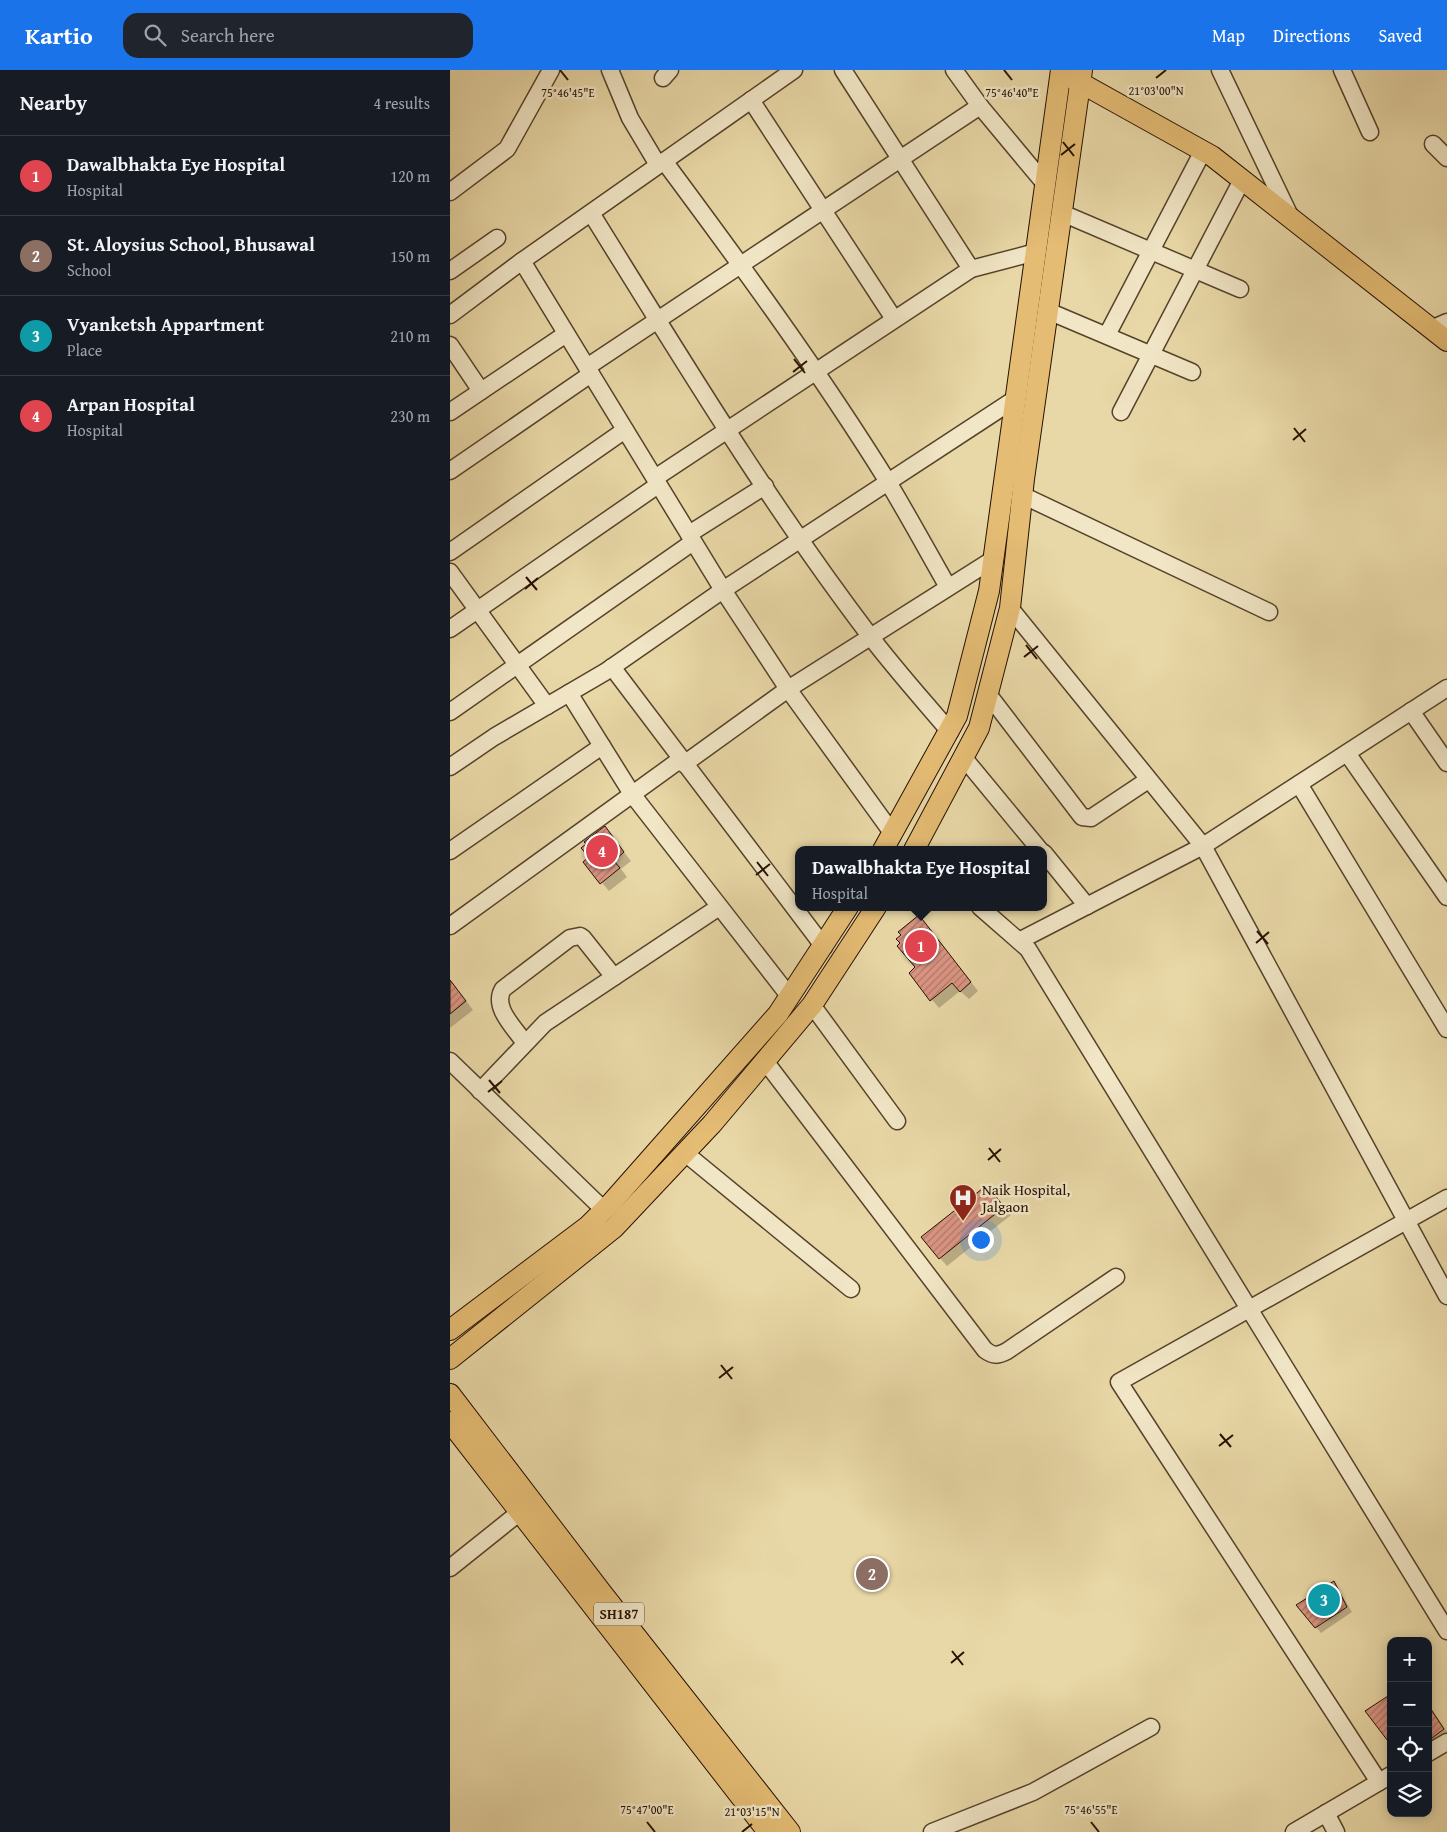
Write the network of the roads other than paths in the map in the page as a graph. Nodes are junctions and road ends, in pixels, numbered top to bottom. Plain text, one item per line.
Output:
1 (551, 70) edge
2 (610, 70) edge
3 (794, 70) edge
4 (843, 70) edge
5 (954, 70) edge
6 (1061, 70) edge
7 (1220, 70) edge
8 (1342, 70) edge
9 (1081, 77) edge
10 (751, 100) junction
11 (980, 106) junction
12 (1370, 132) dead end
13 (1433, 144) dead end
14 (1203, 151) junction
15 (1447, 158) edge
16 (900, 159) junction
17 (661, 163) junction
18 (1242, 180) junction
19 (1045, 184) junction
20 (450, 192) edge
21 (824, 210) junction
22 (591, 213) junction
23 (1062, 213) junction
24 (1290, 218) junction
25 (497, 238) dead end
26 (1152, 251) junction
27 (1036, 252) junction
28 (522, 261) junction
29 (741, 265) junction
30 (970, 269) junction
31 (1195, 270) junction
32 (450, 271) edge
33 (1240, 289) dead end
34 (1048, 311) junction
35 (450, 315) edge
36 (894, 319) junction
37 (658, 320) junction
38 (1439, 325) edge
39 (566, 334) junction
40 (1107, 335) junction
41 (1447, 342) edge
42 (450, 345) edge
43 (1152, 353) junction
44 (589, 371) junction
45 (815, 372) junction
46 (1192, 372) dead end
47 (481, 391) junction
48 (1015, 399) junction
49 (450, 412) edge
50 (1121, 412) dead end
51 (625, 430) junction
52 (727, 430) junction
53 (450, 470) edge
54 (657, 482) junction
55 (888, 482) junction
56 (765, 486) junction
57 (1022, 495) junction
58 (691, 538) junction
59 (801, 539) junction
60 (450, 552) edge
61 (992, 560) junction
62 (450, 572) edge
63 (948, 587) junction
64 (723, 590) junction
65 (1010, 608) junction
66 (478, 610) junction
67 (1269, 612) dead end
68 (450, 629) edge
69 (870, 637) junction
70 (517, 667) junction
71 (612, 667) junction
72 (1447, 688) edge
73 (788, 689) junction
74 (569, 693) junction
75 (988, 694) junction
76 (546, 706) junction
77 (450, 712) edge
78 (1411, 712) junction
79 (950, 732) junction
80 (602, 746) junction
81 (1347, 753) junction
82 (964, 758) junction
83 (682, 762) junction
84 (1447, 763) edge
85 (450, 767) edge
86 (1148, 780) junction
87 (1299, 784) junction
88 (632, 794) junction
89 (888, 842) edge
90 (916, 846) edge
91 (1037, 846) edge
92 (1203, 846) junction
93 (450, 851) edge
94 (1047, 857) edge
95 (1447, 897) edge
96 (1087, 906) junction
97 (719, 907) junction
98 (795, 909) edge
99 (796, 911) edge
100 (846, 911) edge
101 (873, 911) edge
102 (984, 911) edge
103 (450, 926) edge
104 (1018, 941) junction
105 (824, 947) junction
106 (614, 977) junction
107 (790, 997) junction
108 (812, 1006) junction
109 (1447, 1029) edge
110 (524, 1042) junction
111 (450, 1061) edge
112 (765, 1061) junction
113 (480, 1090) junction
114 (896, 1121) dead end
115 (685, 1153) junction
116 (1447, 1198) edge
117 (604, 1210) junction
118 (1406, 1221) junction
119 (1116, 1277) dead end
120 (851, 1289) dead end
121 (1447, 1296) edge
122 (1250, 1309) junction
123 (450, 1330) edge
124 (450, 1359) edge
125 (450, 1394) edge
126 (450, 1422) edge
127 (520, 1512) junction
128 (450, 1568) edge
129 (1447, 1631) edge
130 (1152, 1727) dead end
131 (1447, 1742) edge
132 (1432, 1751) edge
133 (1385, 1778) edge
134 (1326, 1813) junction
135 (763, 1830) edge
136 (790, 1832) edge
137 (932, 1832) edge
138 (1294, 1832) edge
139 (1336, 1832) edge

1 - 20 street
2 - 17 street
3 - 10 street
4 - 16 street
5 - 11 street
6 - 9 main road
6 - 19 main road
7 - 24 street
8 - 12 street
9 - 14 main road
9 - 23 main road
10 - 17 street
10 - 21 street
11 - 16 street
11 - 19 street
13 - 15 street
14 - 18 main road
14 - 26 street
16 - 21 street
16 - 30 street
17 - 22 street
17 - 29 street
18 - 24 main road
18 - 31 street
19 - 27 main road
21 - 29 street
21 - 36 street
22 - 28 street
22 - 37 street
23 - 26 street
23 - 34 main road
24 - 38 main road
25 - 32 street
26 - 31 street
26 - 40 street
27 - 30 street
27 - 48 main road
28 - 35 street
28 - 39 street
29 - 37 street
29 - 45 street
30 - 36 street
31 - 33 street
31 - 43 street
34 - 40 street
34 - 57 main road
36 - 45 street
37 - 44 street
37 - 52 street
38 - 41 main road
39 - 44 street
39 - 47 street
40 - 43 street
42 - 47 street
43 - 46 street
43 - 50 street
44 - 51 street
44 - 53 street
45 - 52 street
45 - 55 street
47 - 49 street
48 - 55 street
48 - 61 main road
51 - 54 street
51 - 60 street
52 - 54 street
52 - 56 street
54 - 58 street
54 - 66 street
55 - 59 street
55 - 63 street
56 - 58 street
56 - 59 street
57 - 65 main road
57 - 67 street
58 - 64 street
58 - 70 street
59 - 64 street
59 - 69 street
61 - 63 street
61 - 79 main road
62 - 66 street
63 - 69 street
64 - 71 street
64 - 73 street
65 - 75 main road
65 - 86 street
66 - 68 street
66 - 70 street
69 - 73 street
69 - 79 street
70 - 76 street
70 - 77 street
71 - 74 street
71 - 83 street
72 - 78 street
73 - 83 street
73 - 89 street
74 - 76 street
74 - 80 street
75 - 82 main road
75 - 86 street
76 - 85 street
78 - 81 street
78 - 84 street
79 - 89 main road
80 - 88 street
80 - 93 street
81 - 87 street
81 - 95 street
82 - 90 main road
82 - 91 street
83 - 88 street
83 - 98 street
86 - 92 street
87 - 92 street
87 - 109 street
88 - 97 street
88 - 103 street
92 - 96 street
92 - 118 street
94 - 96 street
96 - 104 street
97 - 106 street
97 - 107 street
99 - 105 street
100 - 105 main road
101 - 108 main road
102 - 104 street
104 - 122 street
105 - 107 main road
106 - 110 street
106 - 110 street
107 - 117 main road
108 - 112 main road
108 - 114 street
110 - 113 street
111 - 113 street
112 - 115 main road
112 - 119 street
113 - 117 street
115 - 120 street
115 - 124 main road
116 - 118 street
117 - 123 main road
118 - 121 street
118 - 122 street
122 - 129 street
122 - 133 street
125 - 136 main road, SH187
126 - 127 main road, SH187
127 - 128 street
127 - 135 main road, SH187
130 - 137 street
131 - 132 street
133 - 134 street
134 - 138 street
134 - 139 street

